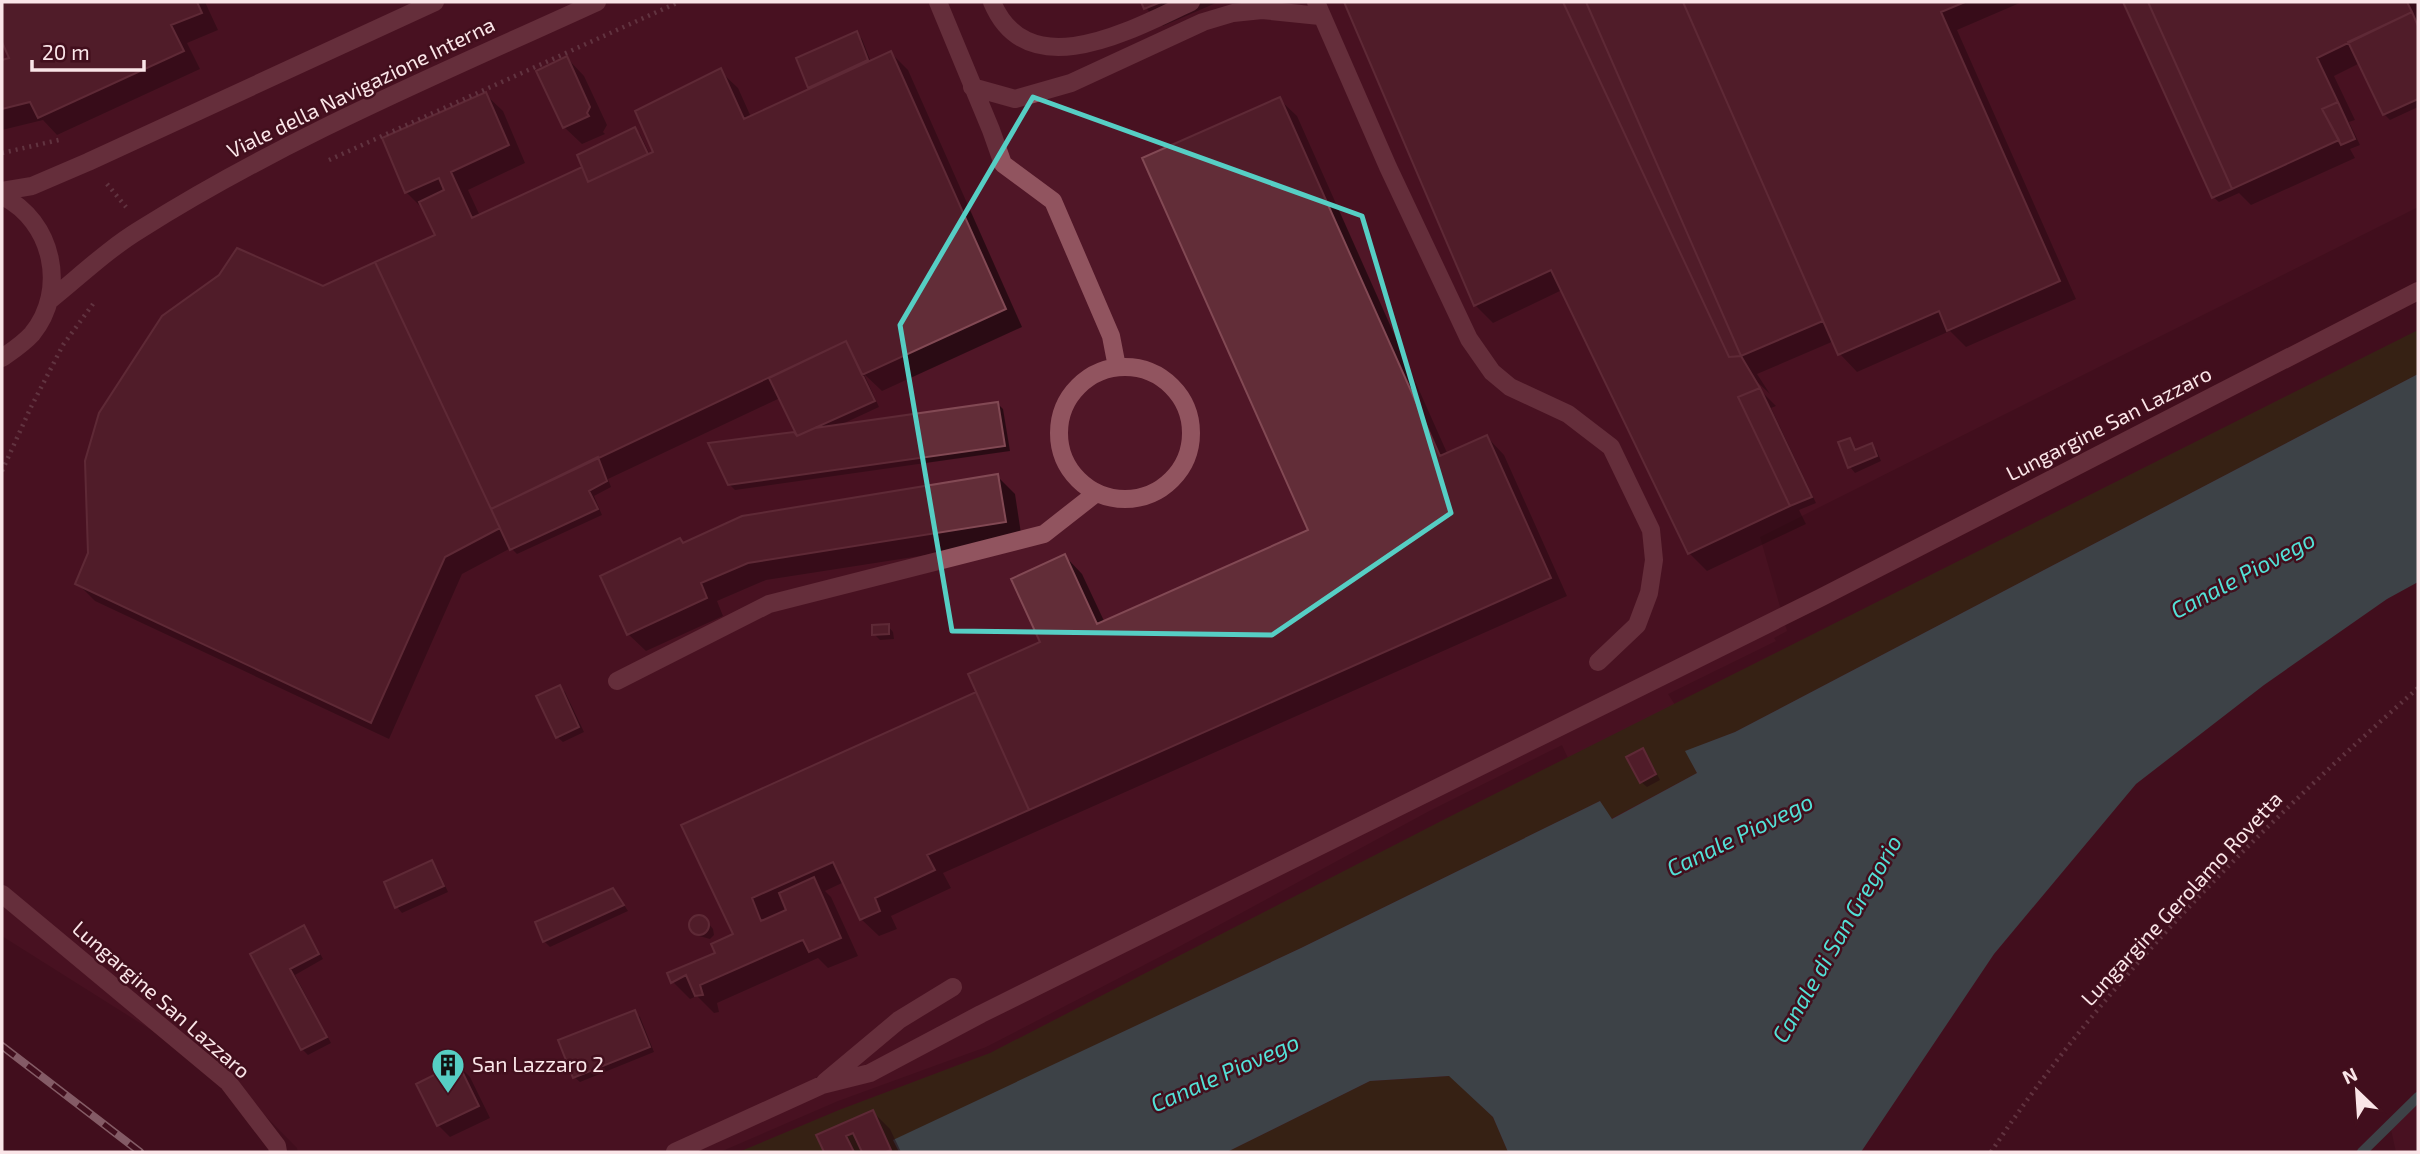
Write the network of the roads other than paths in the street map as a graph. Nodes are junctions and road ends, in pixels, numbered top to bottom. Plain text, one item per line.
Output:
1 (435, 2) edge
2 (597, 2) edge
3 (938, 2) edge
4 (992, 2) edge
5 (1191, 2) edge
6 (1303, 2) edge
7 (1318, 9) edge
8 (972, 87) junction
9 (2, 193) edge
10 (2418, 291) edge
11 (49, 301) junction
12 (2, 358) edge
13 (1117, 367) junction
14 (1095, 494) junction
15 (1598, 662) dead end
16 (617, 681) dead end
17 (2, 894) edge
18 (953, 987) dead end
19 (822, 1084) junction
20 (278, 1152) edge
21 (675, 1152) edge

1 - 9 street, Viale della Navigazione Interna
2 - 11 street, Viale della Navigazione Interna
3 - 8 street
4 - 5 street
6 - 7 street
7 - 8 street
7 - 15 street
8 - 13 street
9 - 11 street, Viale della Navigazione Interna
10 - 19 street, Lungargine San Lazzaro
11 - 12 street, Viale della Navigazione Interna
13 - 14 street
13 - 14 street
14 - 16 street
17 - 20 street, Lungargine San Lazzaro
18 - 19 street
19 - 21 street

